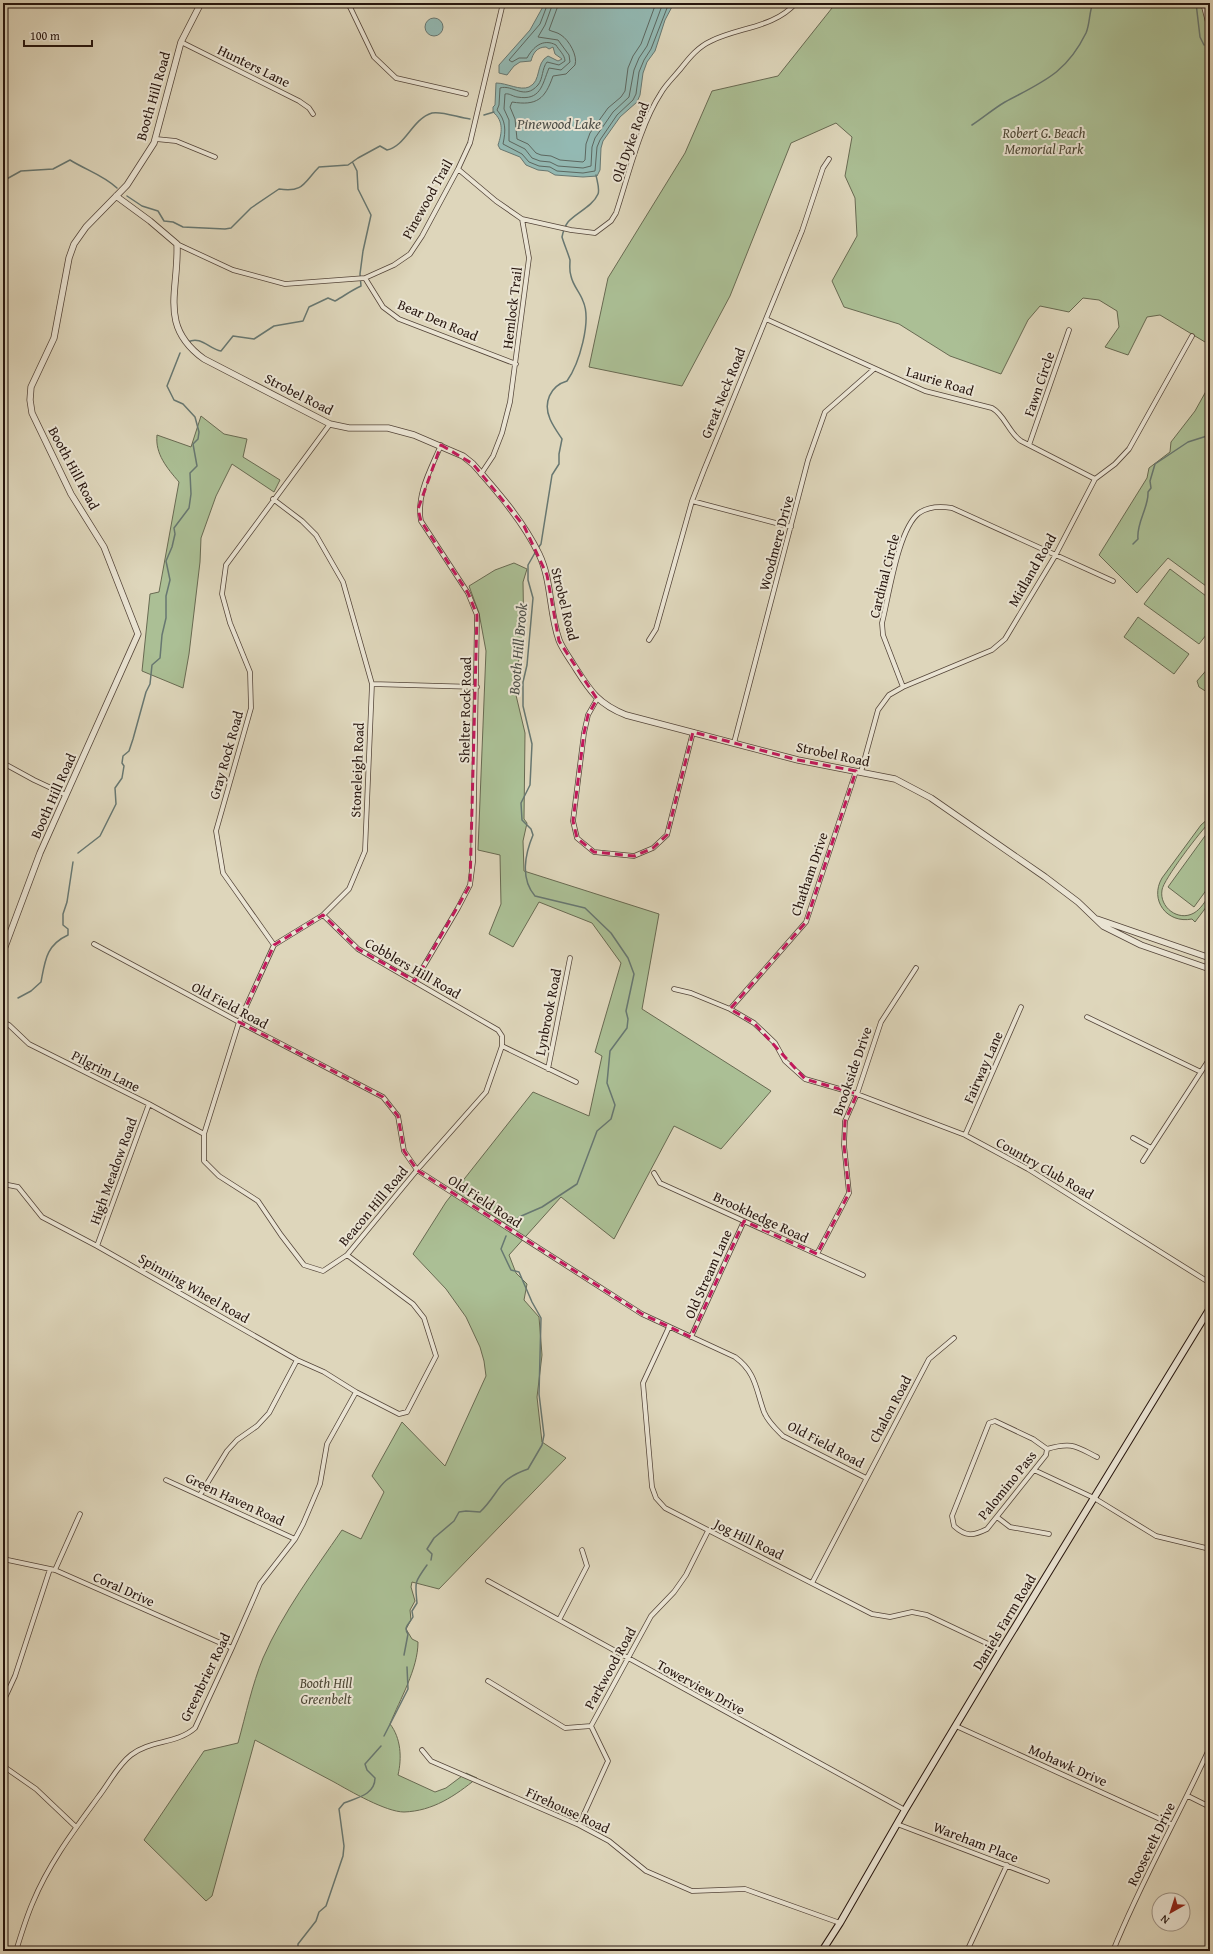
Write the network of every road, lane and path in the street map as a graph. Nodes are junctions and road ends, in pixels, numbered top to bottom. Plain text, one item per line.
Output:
1 (201, 3) edge
2 (346, 3) edge
3 (503, 3) edge
4 (796, 3) edge
5 (1203, 3) edge
6 (1210, 30) edge
7 (181, 42) junction
8 (466, 94) dead end
9 (313, 114) dead end
10 (156, 139) junction
11 (215, 157) dead end
12 (830, 159) dead end
13 (458, 169) junction
14 (116, 196) junction
15 (522, 219) junction
16 (177, 244) junction
17 (362, 279) junction
18 (766, 319) junction
19 (1069, 330) dead end
20 (1192, 336) dead end
21 (516, 364) junction
22 (874, 369) junction
23 (330, 424) junction
24 (441, 445) junction
25 (1029, 445) junction
26 (482, 474) junction
27 (1095, 479) junction
28 (273, 499) junction
29 (692, 501) junction
30 (792, 527) junction
31 (1054, 556) junction
32 (1113, 581) dead end
33 (3, 582) edge
34 (3, 601) edge
35 (3, 610) edge
36 (3, 615) edge
37 (649, 640) dead end
38 (372, 684) junction
39 (477, 687) junction
40 (903, 687) junction
41 (597, 699) junction
42 (694, 732) junction
43 (734, 743) junction
44 (3, 763) edge
45 (858, 772) junction
46 (66, 795) junction
47 (323, 915) junction
48 (1096, 918) junction
49 (1144, 936) junction
50 (94, 944) dead end
51 (1141, 944) junction
52 (274, 945) junction
53 (3, 952) edge
54 (570, 958) dead end
55 (1210, 958) edge
56 (916, 968) dead end
57 (1210, 969) edge
58 (415, 981) junction
59 (674, 989) dead end
60 (1021, 1007) dead end
61 (730, 1009) junction
62 (1087, 1017) dead end
63 (3, 1022) edge
64 (238, 1022) junction
65 (502, 1046) junction
66 (1210, 1058) edge
67 (548, 1069) junction
68 (1201, 1072) junction
69 (576, 1082) dead end
70 (857, 1094) junction
71 (149, 1104) junction
72 (204, 1134) junction
73 (965, 1135) junction
74 (1133, 1138) dead end
75 (1151, 1148) junction
76 (1143, 1161) dead end
77 (417, 1170) junction
78 (654, 1173) dead end
79 (3, 1184) edge
80 (744, 1220) junction
81 (98, 1246) junction
82 (817, 1254) junction
83 (347, 1255) junction
84 (863, 1276) dead end
85 (1210, 1283) edge
86 (1210, 1308) edge
87 (669, 1327) junction
88 (691, 1337) junction
89 (954, 1338) dead end
90 (297, 1360) junction
91 (356, 1392) junction
92 (1047, 1449) junction
93 (1097, 1457) dead end
94 (1034, 1470) junction
95 (866, 1478) junction
96 (166, 1480) dead end
97 (200, 1495) junction
98 (1094, 1498) junction
99 (80, 1514) dead end
100 (998, 1517) junction
101 (708, 1531) junction
102 (1049, 1534) dead end
103 (294, 1539) junction
104 (1210, 1549) edge
105 (582, 1550) dead end
106 (3, 1559) edge
107 (50, 1569) junction
108 (55, 1570) junction
109 (488, 1581) dead end
110 (812, 1583) junction
111 (559, 1620) junction
112 (232, 1648) junction
113 (1001, 1650) junction
114 (627, 1659) junction
115 (488, 1681) dead end
116 (3, 1702) edge
117 (591, 1726) junction
118 (956, 1726) junction
119 (1210, 1747) edge
120 (422, 1750) dead end
121 (3, 1766) edge
122 (1188, 1796) junction
123 (1210, 1807) edge
124 (905, 1810) junction
125 (897, 1824) junction
126 (1172, 1824) junction
127 (579, 1825) junction
128 (76, 1827) junction
129 (1007, 1865) junction
130 (1047, 1881) dead end
131 (840, 1923) junction
132 (16, 1951) edge
133 (822, 1951) edge
134 (967, 1951) edge
135 (1113, 1951) edge

1 - 7 street, Booth Hill Road
2 - 8 street
3 - 13 street, Pinewood Trail
4 - 15 street, Old Dyke Road
5 - 6 street
7 - 9 street, Hunters Lane
7 - 10 street, Booth Hill Road
10 - 11 street
10 - 14 street, Booth Hill Road
12 - 18 street, Great Neck Road
13 - 15 street
13 - 17 street, Pinewood Trail
14 - 16 street, Pinewood Trail
14 - 46 street, Booth Hill Road
15 - 21 street, Hemlock Trail
16 - 17 street, Pinewood Trail
16 - 23 street, Strobel Road
17 - 21 street, Bear Den Road
18 - 22 street, Laurie Road
18 - 29 street, Great Neck Road
19 - 25 street, Fawn Circle
20 - 27 street, Midland Road
21 - 26 street, Hemlock Trail
22 - 25 street, Laurie Road
22 - 30 street, Woodmere Drive
23 - 24 street, Strobel Road
23 - 28 street, Gray Rock Road
24 - 26 street, Strobel Road
24 - 39 street, Shelter Rock Road
25 - 27 street, Laurie Road
26 - 41 street, Strobel Road
27 - 31 street, Midland Road
28 - 38 street, Stoneleigh Road
28 - 52 street, Gray Rock Road
29 - 30 street
29 - 37 street, Great Neck Road
30 - 43 street, Woodmere Drive
31 - 32 street, Cardinal Circle
31 - 40 street, Midland Road
31 - 40 street, Cardinal Circle
33 - 34 street
35 - 36 street
38 - 39 street
38 - 47 street, Stoneleigh Road
39 - 58 street, Shelter Rock Road
40 - 45 street, Midland Road
41 - 42 street, Strobel Road
41 - 42 street
42 - 43 street, Strobel Road
43 - 45 street, Strobel Road
44 - 46 street
45 - 48 street, Strobel Road
45 - 61 street, Chatham Drive
46 - 53 street, Booth Hill Road
47 - 52 street, Stoneleigh Road
47 - 58 street, Cobblers Hill Road
48 - 49 street, Strobel Road
48 - 51 street, Strobel Road
49 - 51 street
49 - 55 street, Strobel Road
50 - 64 street, Old Field Road
51 - 57 street, Strobel Road
52 - 64 street
54 - 67 street, Lynbrook Road
56 - 70 street, Brookside Drive
58 - 65 street, Cobblers Hill Road
59 - 61 street, Country Club Road
60 - 73 street, Fairway Lane
61 - 70 street, Country Club Road
62 - 68 street
63 - 71 street, Pilgrim Lane
64 - 72 street, Beacon Hill Road
64 - 77 street, Old Field Road
65 - 67 street
65 - 77 street, Beacon Hill Road
66 - 68 street
67 - 69 street
68 - 75 street
70 - 73 street, Country Club Road
70 - 82 street, Brookside Drive
71 - 72 street, Pilgrim Lane
71 - 81 street, High Meadow Road
72 - 83 street, Beacon Hill Road
73 - 85 street, Country Club Road
74 - 75 street
75 - 76 street
77 - 83 street, Beacon Hill Road
77 - 87 street, Old Field Road
78 - 80 street, Brookhedge Road
79 - 81 street, Spinning Wheel Road
80 - 82 street, Brookhedge Road
80 - 88 street, Old Stream Lane
81 - 90 street, Spinning Wheel Road
82 - 84 street, Brookhedge Road
83 - 91 street, Spinning Wheel Road
86 - 98 main road, Daniels Farm Road
87 - 88 street, Old Field Road
87 - 101 street, Jog Hill Road
88 - 95 street, Old Field Road
89 - 95 street, Chalon Road
90 - 91 street, Spinning Wheel Road
90 - 97 street
91 - 103 street, Greenbrier Road
92 - 93 street
92 - 94 street, Palomino Pass
92 - 100 street, Palomino Pass
94 - 98 street
94 - 100 street, Palomino Pass
95 - 110 street, Chalon Road
96 - 97 street, Green Haven Road
97 - 103 street, Green Haven Road
98 - 104 street
98 - 113 main road, Daniels Farm Road
99 - 108 street
100 - 102 street
101 - 110 street, Jog Hill Road
101 - 114 street, Parkwood Road
103 - 112 street, Greenbrier Road
105 - 111 street
106 - 107 street, Coral Drive
107 - 108 street, Coral Drive
107 - 116 street
108 - 112 street, Coral Drive
109 - 111 street, Towerview Drive
110 - 113 street, Jog Hill Road
111 - 114 street, Towerview Drive
112 - 128 street, Greenbrier Road
113 - 118 main road, Daniels Farm Road
114 - 117 street, Parkwood Road
114 - 124 street, Towerview Drive
115 - 117 street
117 - 127 street, Parkwood Road
118 - 124 main road, Daniels Farm Road
118 - 126 street, Mohawk Drive
119 - 122 street, Roosevelt Drive
120 - 127 street, Firehouse Road
121 - 128 street
122 - 123 street
122 - 126 street, Roosevelt Drive
124 - 125 main road, Daniels Farm Road
125 - 129 street, Wareham Place
125 - 131 main road, Daniels Farm Road
126 - 135 street, Roosevelt Drive
127 - 131 street, Firehouse Road
128 - 132 street, Greenbrier Road
129 - 130 street, Wareham Place
129 - 134 street
131 - 133 main road, Daniels Farm Road

